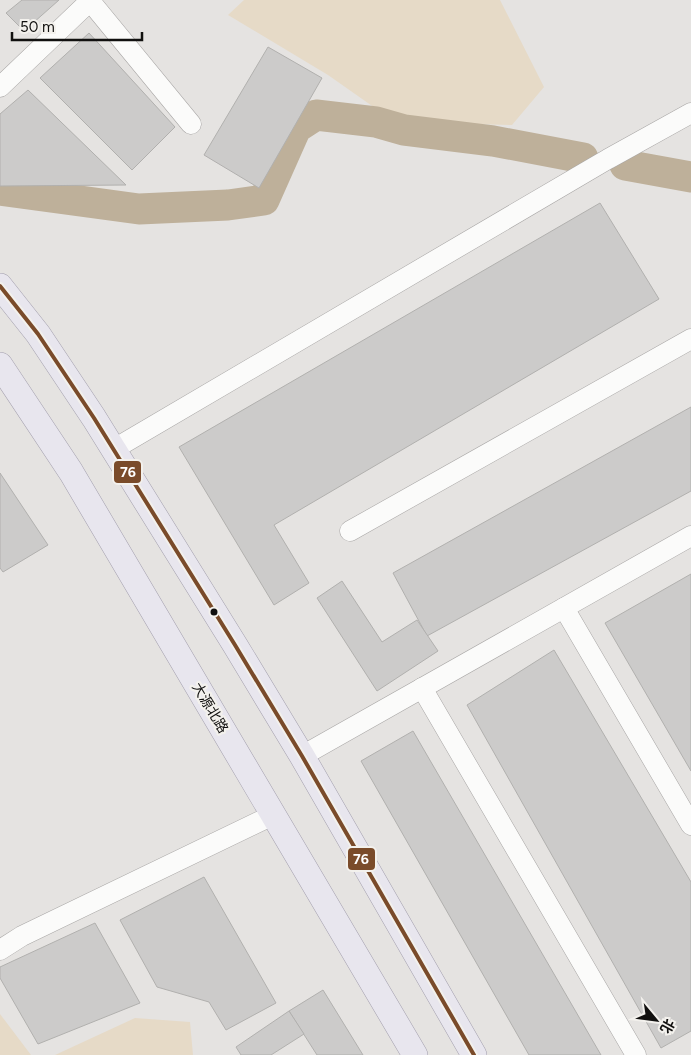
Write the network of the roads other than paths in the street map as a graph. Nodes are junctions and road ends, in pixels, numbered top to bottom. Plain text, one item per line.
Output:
1 (0, 86) edge
2 (691, 113) edge
3 (191, 124) dead end
4 (0, 286) edge
5 (691, 339) edge
6 (0, 365) edge
7 (114, 449) junction
8 (350, 531) dead end
9 (691, 536) edge
10 (564, 608) junction
11 (422, 688) junction
12 (302, 756) junction
13 (274, 815) junction
14 (691, 825) edge
15 (0, 950) edge
16 (415, 1055) edge
17 (474, 1055) edge
18 (636, 1055) edge

1 - 3 street
2 - 7 street
4 - 7 main road
5 - 8 street
6 - 13 main road, 大源北路
7 - 12 main road
9 - 10 street
10 - 11 street
10 - 14 street
11 - 12 street
11 - 18 street
12 - 17 main road
13 - 15 street
13 - 16 main road, 大源北路

